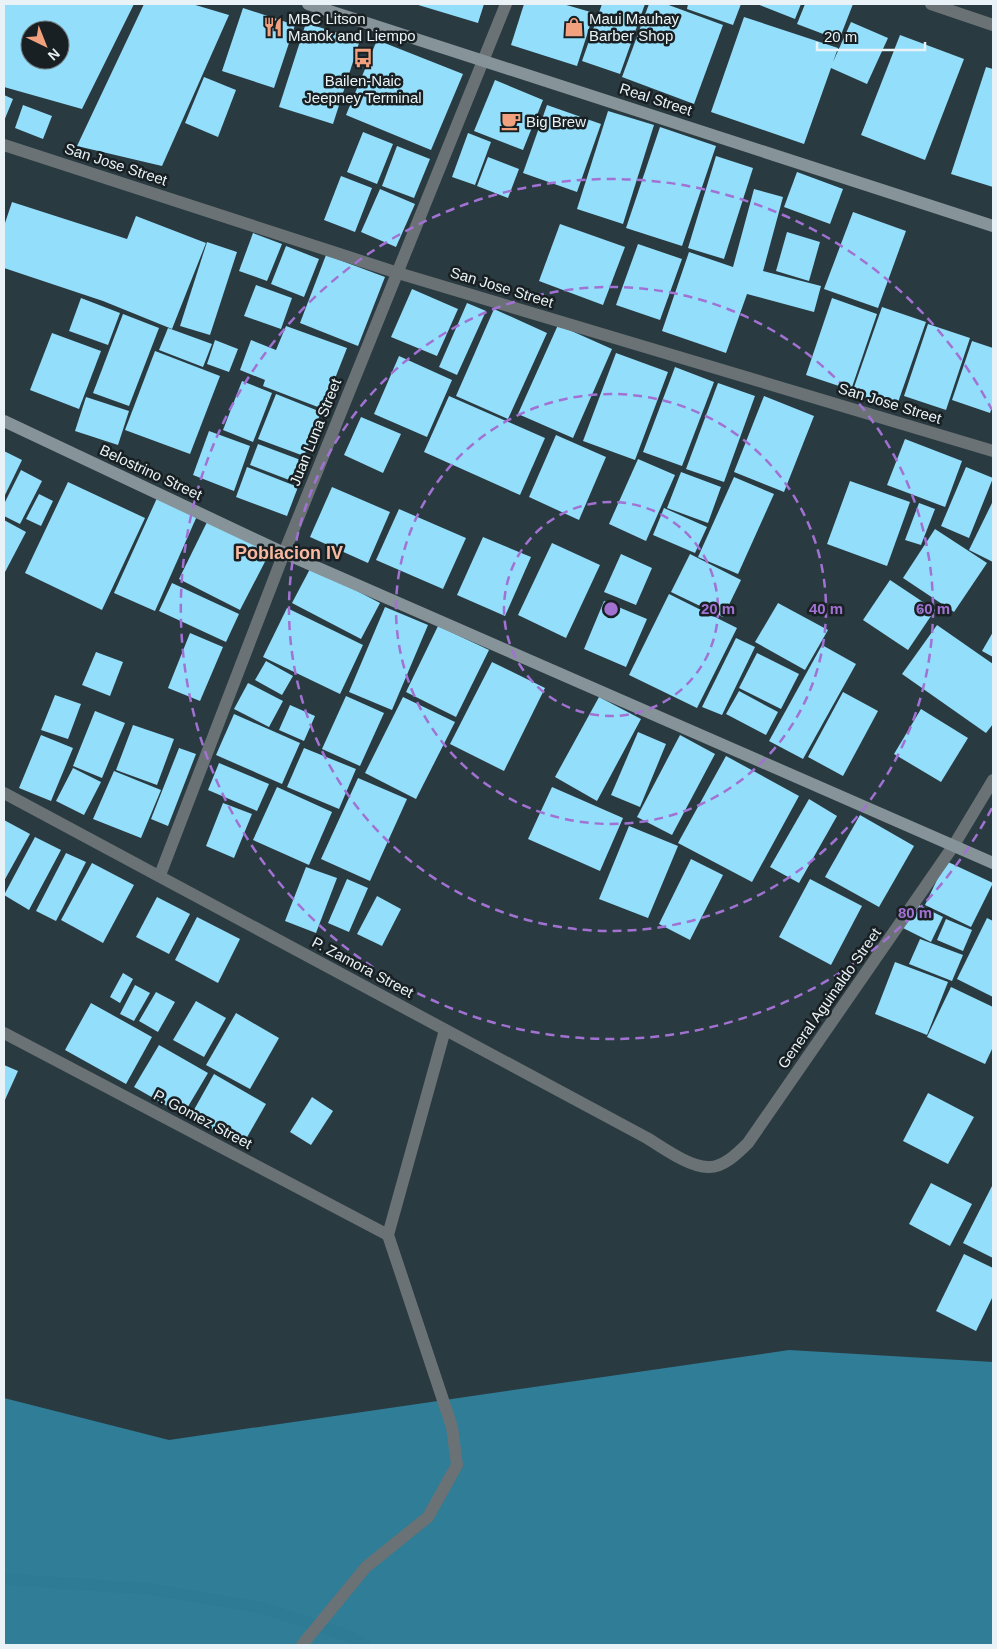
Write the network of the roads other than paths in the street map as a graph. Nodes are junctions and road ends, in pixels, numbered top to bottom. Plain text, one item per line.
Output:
1 (308, 4) edge
2 (506, 4) edge
3 (932, 4) edge
4 (993, 25) edge
5 (484, 60) junction
6 (4, 144) edge
7 (993, 226) edge
8 (398, 273) junction
9 (4, 421) edge
10 (993, 451) edge
11 (284, 553) junction
12 (993, 780) edge
13 (4, 793) edge
14 (954, 845) junction
15 (993, 863) edge
16 (160, 875) junction
17 (445, 1030) junction
18 (4, 1033) edge
19 (708, 1168) joint
20 (388, 1235) junction
21 (302, 1645) edge

1 - 5 street, Real Street
2 - 5 street, Juan Luna Street
3 - 4 street
5 - 7 street, Real Street
5 - 8 street, Juan Luna Street
6 - 8 street, San Jose Street
8 - 10 street, San Jose Street
8 - 11 street, Juan Luna Street
9 - 11 street, Belostrino Street
11 - 14 street, Belostrino Street
11 - 16 street, Juan Luna Street
12 - 14 street, General Aguinaldo Street
13 - 16 street, P. Zamora Street
14 - 15 street, Belostrino Street
14 - 19 street, General Aguinaldo Street
16 - 17 street, P. Zamora Street
17 - 19 street, P. Zamora Street
17 - 20 street
18 - 20 street, P. Gomez Street
20 - 21 street

